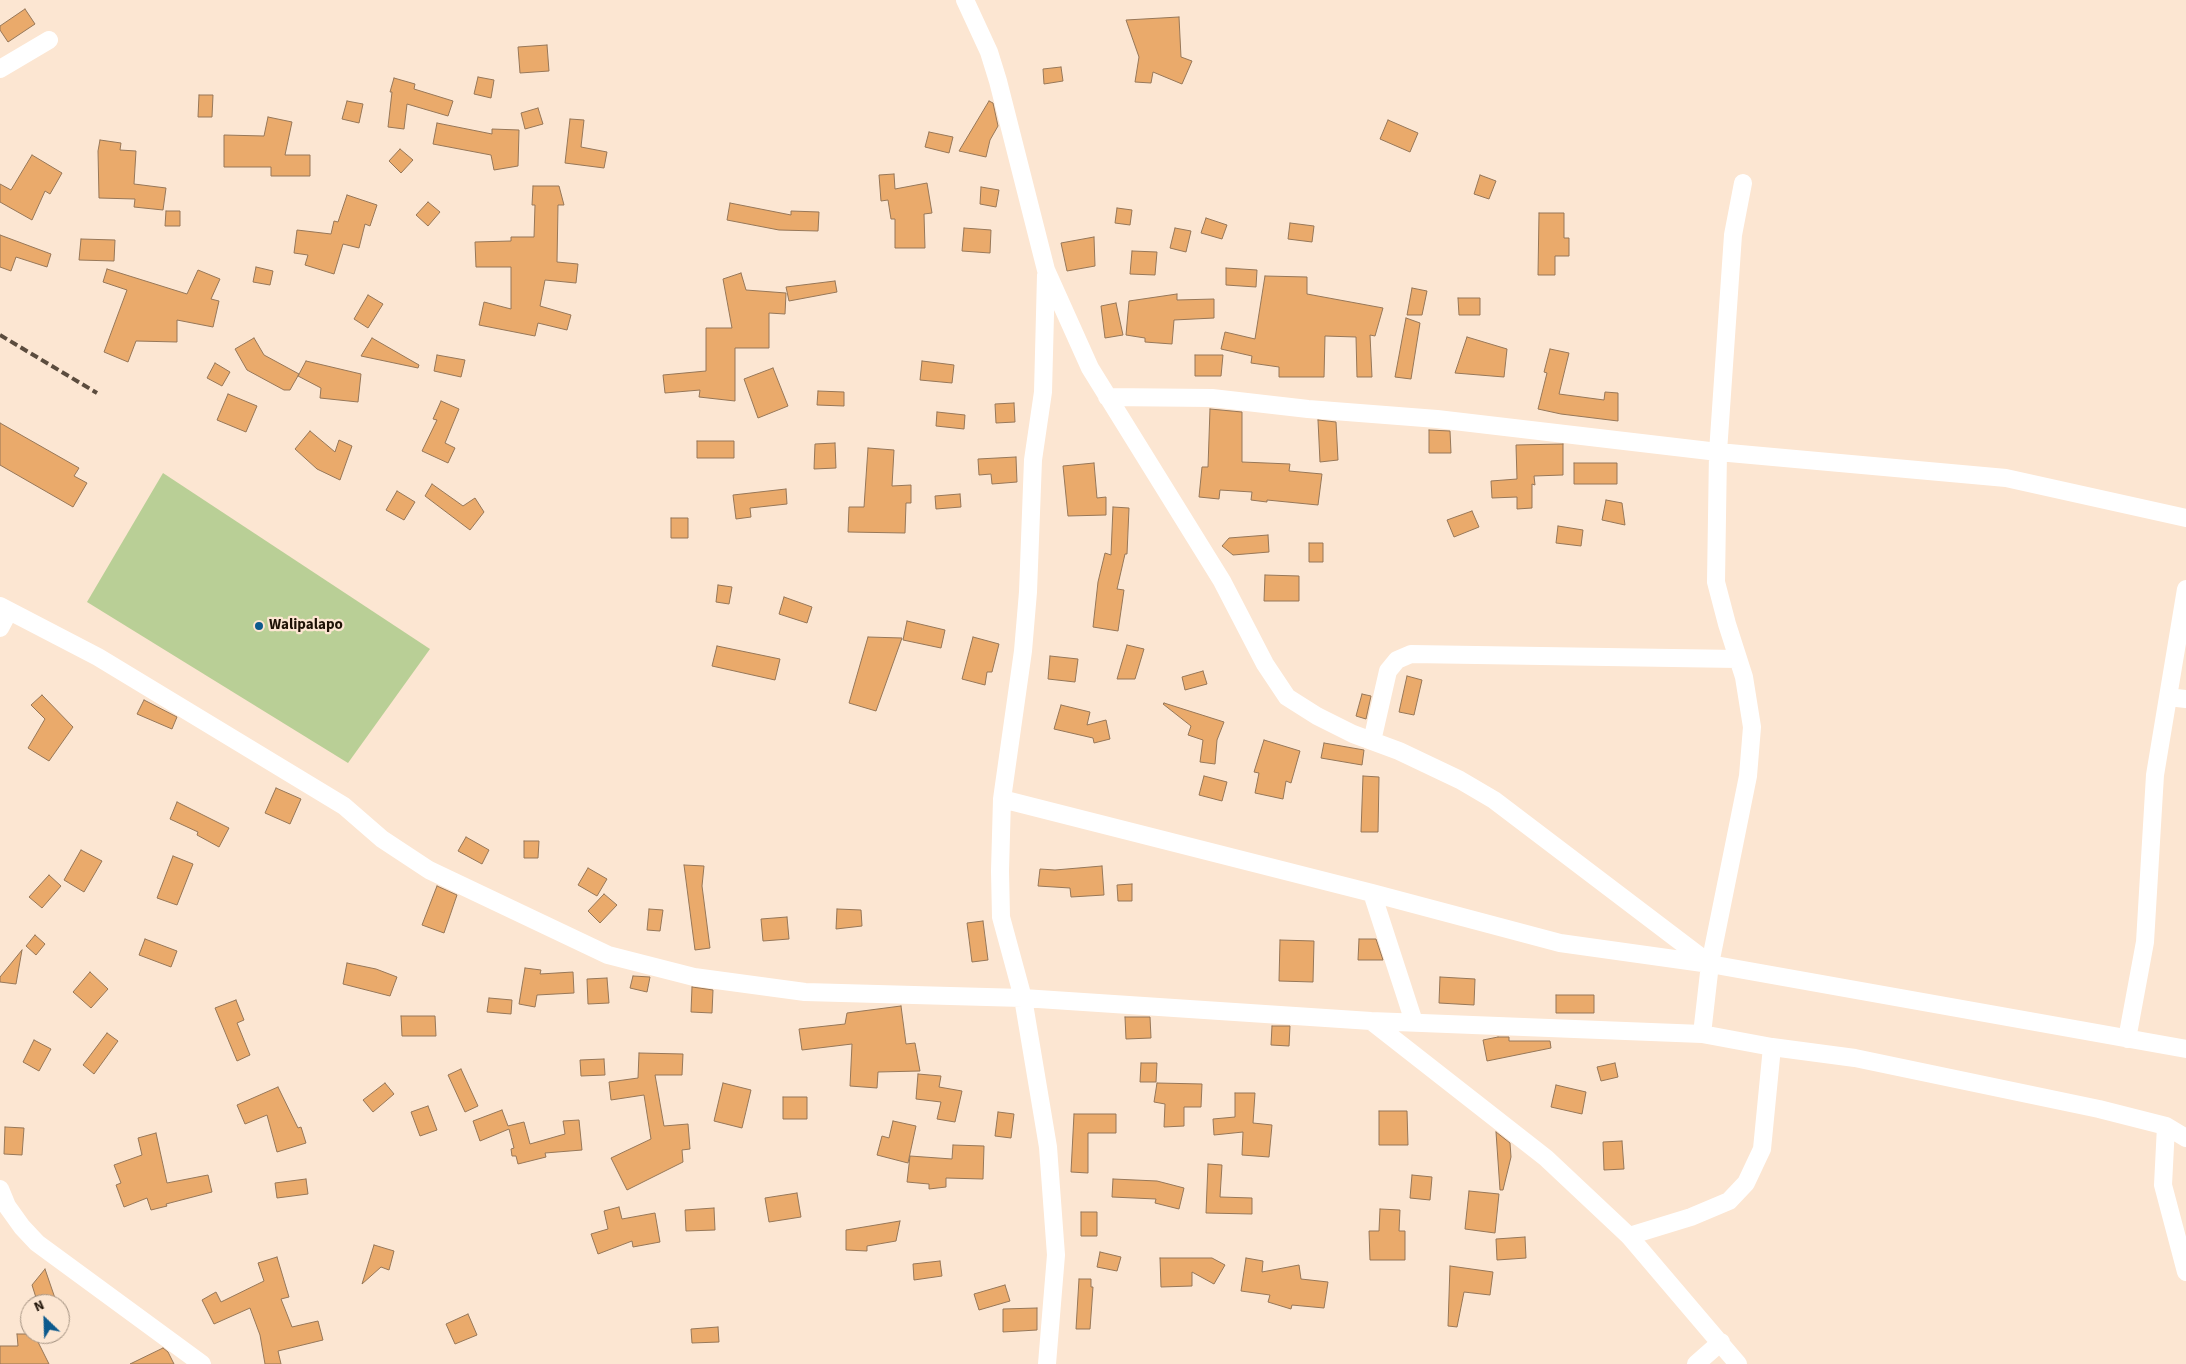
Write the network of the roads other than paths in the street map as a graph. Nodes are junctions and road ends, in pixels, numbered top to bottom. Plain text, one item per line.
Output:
1 (965, 0) edge
2 (49, 40) dead end
3 (0, 69) edge
4 (1744, 183) dead end
5 (1046, 270) junction
6 (1107, 397) junction
7 (1718, 452) junction
8 (2186, 518) edge
9 (2186, 589) edge
10 (4, 609) edge
11 (0, 628) edge
12 (1738, 659) junction
13 (2168, 697) junction
14 (2186, 699) edge
15 (1372, 741) junction
16 (1002, 799) junction
17 (1372, 893) junction
18 (1710, 964) junction
19 (1022, 998) junction
20 (1371, 1021) junction
21 (1414, 1022) junction
22 (1702, 1034) junction
23 (2127, 1039) junction
24 (1772, 1047) junction
25 (2186, 1050) edge
26 (2166, 1126) junction
27 (2186, 1138) edge
28 (0, 1188) edge
29 (1629, 1236) junction
30 (2186, 1272) edge
31 (1721, 1342) junction
32 (202, 1364) edge
33 (1047, 1364) edge
34 (1696, 1364) edge
35 (1738, 1364) edge

1 - 5 street
2 - 3 street
4 - 7 street
5 - 6 street
5 - 16 street
6 - 7 street
6 - 15 street
7 - 8 street
7 - 12 street
9 - 13 street
10 - 11 street
10 - 19 street
12 - 15 street
12 - 18 street
13 - 14 street
13 - 23 street
15 - 18 street
16 - 17 street
16 - 19 street
17 - 18 street
17 - 21 street
18 - 22 street
18 - 23 street
19 - 20 street
19 - 33 street
20 - 21 street
20 - 29 street
21 - 22 street
22 - 24 street
23 - 25 street
24 - 26 street
24 - 29 street
26 - 27 street
26 - 30 street
28 - 32 street
29 - 31 street
31 - 34 street
31 - 35 street

